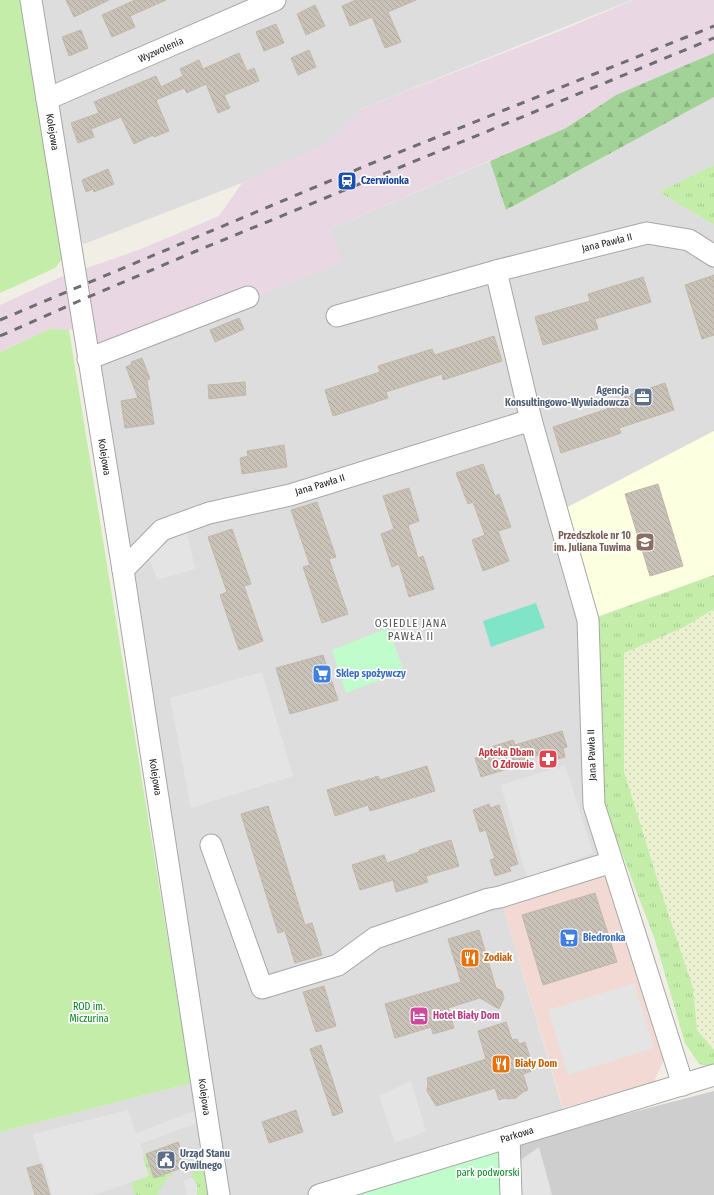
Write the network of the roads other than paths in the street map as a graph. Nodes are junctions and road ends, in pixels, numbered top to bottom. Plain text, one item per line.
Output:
1 (31, 0) edge
2 (275, 0) edge
3 (47, 99) junction
4 (714, 256) edge
5 (496, 270) junction
6 (248, 297) dead end
7 (337, 316) dead end
8 (88, 359) junction
9 (531, 420) junction
10 (123, 570) junction
11 (211, 845) dead end
12 (612, 862) junction
13 (714, 1075) edge
14 (683, 1085) junction
15 (509, 1137) junction
16 (219, 1195) edge
17 (319, 1195) edge
18 (511, 1195) edge

1 - 3 street, Kolejowa
2 - 3 street, Wyzwolenia
3 - 8 street, Kolejowa
4 - 5 street, Jana Pawła II
5 - 7 street, Jana Pawła II
5 - 9 street, Jana Pawła II
6 - 8 street
8 - 10 street, Kolejowa
9 - 10 street, Jana Pawła II
9 - 12 street, Jana Pawła II
10 - 16 street, Kolejowa
11 - 12 street
12 - 14 street, Jana Pawła II
13 - 14 street, Parkowa
14 - 15 street, Parkowa
15 - 17 street, Parkowa
15 - 18 street

